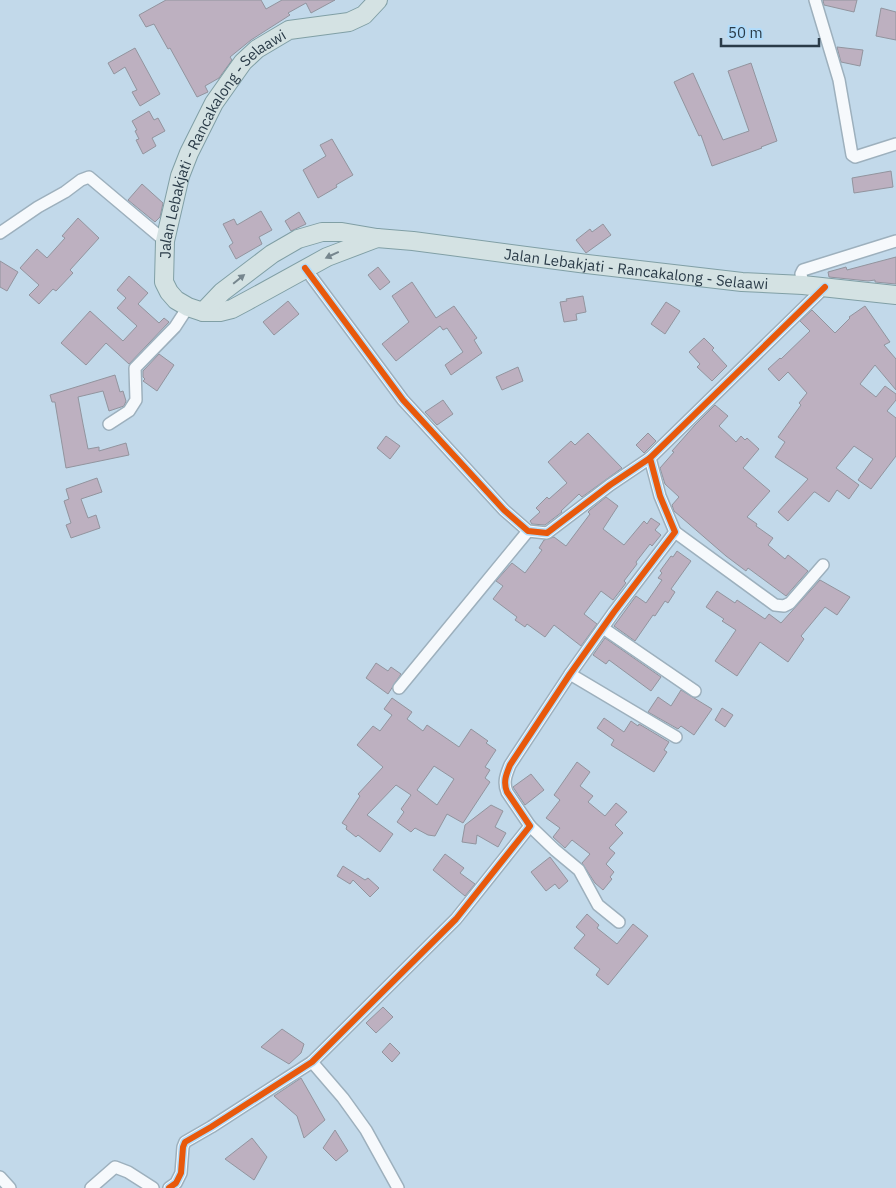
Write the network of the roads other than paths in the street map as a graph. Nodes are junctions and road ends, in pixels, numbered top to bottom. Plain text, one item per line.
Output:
1 (378, 0) edge
2 (815, 0) edge
3 (896, 144) edge
4 (0, 233) edge
5 (377, 238) junction
6 (165, 241) junction
7 (896, 241) edge
8 (305, 268) junction
9 (803, 285) junction
10 (825, 287) junction
11 (896, 295) edge
12 (196, 309) junction
13 (109, 424) dead end
14 (650, 458) junction
15 (528, 531) junction
16 (675, 532) junction
17 (823, 565) dead end
18 (603, 628) junction
19 (570, 674) junction
20 (399, 688) dead end
21 (695, 691) dead end
22 (676, 737) dead end
23 (530, 826) junction
24 (619, 922) dead end
25 (312, 1062) junction
26 (0, 1177) edge
27 (10, 1188) edge
28 (91, 1188) edge
29 (153, 1188) edge
30 (169, 1188) edge
31 (398, 1188) edge

1 - 6 main road, Jalan Lebakjati - Rancakalong - Selaawi
2 - 3 street
4 - 6 street
5 -> 8 main road, Jalan Lebakjati - Rancakalong - Selaawi
5 - 9 main road, Jalan Lebakjati - Rancakalong - Selaawi
12 -> 5 main road, Jalan Lebakjati - Rancakalong - Selaawi
6 - 12 main road, Jalan Lebakjati - Rancakalong - Selaawi
7 - 9 street
8 - 12 main road, Jalan Lebakjati - Rancakalong - Selaawi
8 - 15 street
9 - 10 main road, Jalan Lebakjati - Rancakalong - Selaawi
10 - 11 main road, Jalan Lebakjati - Rancakalong - Selaawi
10 - 14 street
12 - 13 street
14 - 15 street
14 - 16 street
15 - 20 street
16 - 17 street
16 - 18 street
18 - 19 street
18 - 21 street
19 - 22 street
19 - 23 street
23 - 24 street
23 - 25 street
25 - 30 street
25 - 31 street
26 - 27 street
28 - 29 street

